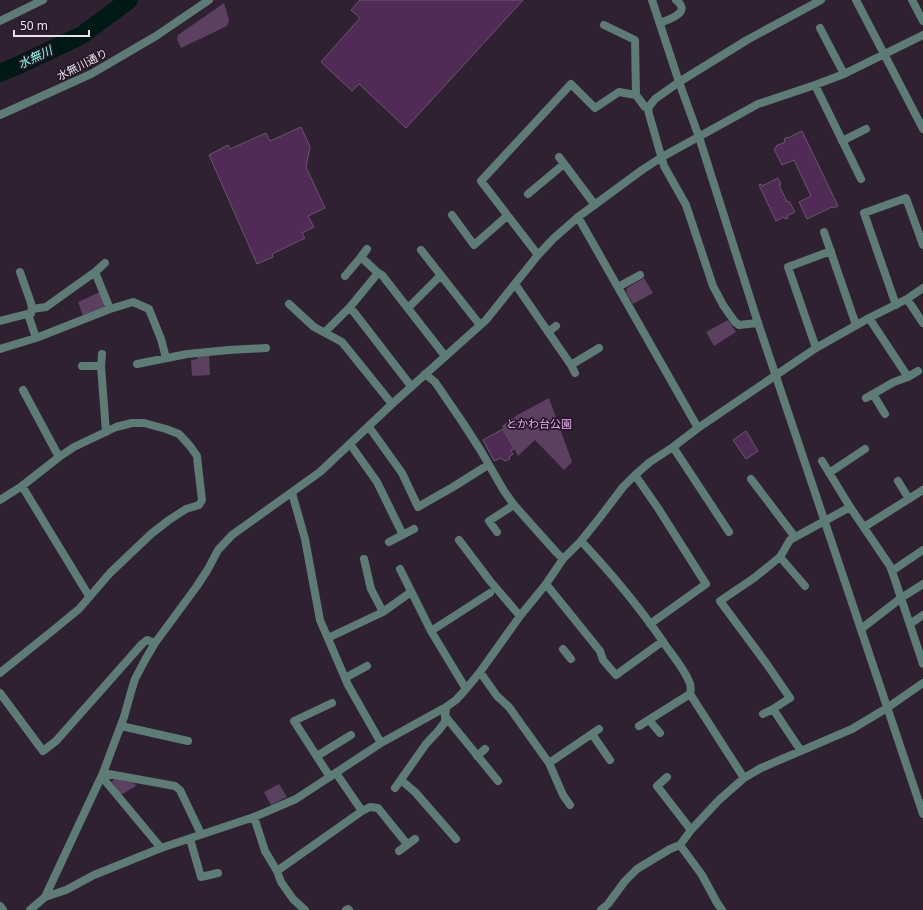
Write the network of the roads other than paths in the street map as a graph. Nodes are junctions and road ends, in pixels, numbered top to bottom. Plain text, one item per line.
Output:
1 (42, 0) edge
2 (209, 0) edge
3 (652, 0) edge
4 (676, 0) edge
5 (801, 0) edge
6 (821, 0) edge
7 (856, 0) edge
8 (912, 0) edge
9 (806, 8) junction
10 (0, 21) edge
11 (923, 21) edge
12 (660, 23) junction
13 (604, 25) dead end
14 (820, 28) dead end
15 (923, 35) edge
16 (885, 54) junction
17 (844, 74) junction
18 (679, 82) junction
19 (815, 85) junction
20 (636, 95) junction
21 (648, 108) junction
22 (0, 115) edge
23 (866, 129) dead end
24 (923, 129) edge
25 (699, 137) junction
26 (842, 141) junction
27 (662, 157) junction
28 (531, 180) dead end
29 (861, 180) dead end
30 (537, 187) junction
31 (528, 194) dead end
32 (596, 205) junction
33 (452, 215) dead end
34 (507, 216) junction
35 (578, 217) junction
36 (824, 232) dead end
37 (923, 245) edge
38 (367, 249) dead end
39 (421, 250) dead end
40 (831, 251) junction
41 (538, 255) junction
42 (361, 257) junction
43 (105, 263) dead end
44 (20, 272) dead end
45 (95, 272) junction
46 (378, 273) junction
47 (441, 275) junction
48 (344, 276) dead end
49 (640, 276) dead end
50 (515, 284) junction
51 (618, 287) junction
52 (923, 288) edge
53 (907, 299) junction
54 (289, 304) dead end
55 (896, 305) junction
56 (350, 307) junction
57 (408, 308) junction
58 (110, 309) junction
59 (31, 311) junction
60 (868, 318) junction
61 (0, 322) edge
62 (758, 323) junction
63 (923, 323) edge
64 (480, 325) junction
65 (856, 325) junction
66 (556, 326) dead end
67 (325, 332) junction
68 (548, 332) junction
69 (36, 338) junction
70 (266, 348) dead end
71 (599, 348) dead end
72 (816, 348) junction
73 (0, 349) edge
74 (102, 354) dead end
75 (445, 356) junction
76 (166, 358) junction
77 (137, 364) dead end
78 (571, 365) junction
79 (82, 366) dead end
80 (101, 366) junction
81 (918, 371) dead end
82 (575, 373) dead end
83 (425, 374) junction
84 (776, 375) junction
85 (908, 377) junction
86 (412, 386) junction
87 (24, 390) dead end
88 (392, 404) junction
89 (886, 414) dead end
90 (369, 427) junction
91 (698, 428) junction
92 (106, 432) junction
93 (350, 444) junction
94 (673, 447) junction
95 (865, 449) dead end
96 (59, 457) junction
97 (822, 461) dead end
98 (488, 465) junction
99 (829, 473) junction
100 (635, 475) junction
101 (751, 479) dead end
102 (898, 481) dead end
103 (22, 486) junction
104 (923, 490) edge
105 (292, 493) junction
106 (2, 496) edge
107 (909, 499) junction
108 (514, 505) junction
109 (850, 507) junction
110 (825, 520) junction
111 (864, 527) junction
112 (414, 529) dead end
113 (497, 532) dead end
114 (729, 532) dead end
115 (402, 535) junction
116 (795, 537) junction
117 (459, 540) dead end
118 (581, 541) junction
119 (389, 542) dead end
120 (923, 550) edge
121 (780, 557) junction
122 (364, 559) dead end
123 (563, 559) junction
124 (400, 570) dead end
125 (892, 571) junction
126 (546, 584) junction
127 (923, 584) edge
128 (804, 586) dead end
129 (411, 592) junction
130 (490, 593) dead end
131 (89, 596) junction
132 (901, 598) junction
133 (383, 612) junction
134 (520, 616) junction
135 (923, 616) edge
136 (650, 624) junction
137 (910, 624) junction
138 (861, 629) junction
139 (432, 632) junction
140 (328, 638) junction
141 (663, 641) junction
142 (155, 642) junction
143 (563, 649) dead end
144 (571, 660) dead end
145 (923, 664) edge
146 (367, 666) dead end
147 (480, 672) junction
148 (0, 673) edge
149 (345, 678) junction
150 (923, 683) edge
151 (466, 689) junction
152 (0, 693) edge
153 (690, 694) junction
154 (332, 703) dead end
155 (446, 707) junction
156 (887, 708) junction
157 (773, 709) junction
158 (763, 714) dead end
159 (445, 716) junction
160 (649, 720) junction
161 (121, 726) junction
162 (639, 726) dead end
163 (660, 733) dead end
164 (351, 735) dead end
165 (188, 741) dead end
166 (381, 743) junction
167 (485, 749) dead end
168 (801, 751) junction
169 (317, 756) junction
170 (477, 756) junction
171 (610, 760) dead end
172 (549, 763) junction
173 (103, 775) junction
174 (333, 775) junction
175 (667, 777) dead end
176 (744, 778) junction
177 (401, 780) junction
178 (498, 782) dead end
179 (395, 788) dead end
180 (570, 804) dead end
181 (362, 811) junction
182 (923, 814) edge
183 (254, 817) junction
184 (692, 830) junction
185 (201, 834) junction
186 (190, 839) junction
187 (415, 839) dead end
188 (456, 839) dead end
189 (407, 844) junction
190 (680, 845) junction
191 (161, 848) junction
192 (399, 851) dead end
193 (277, 871) junction
194 (218, 873) dead end
195 (45, 897) junction
196 (0, 906) edge
197 (3, 910) edge
198 (30, 910) edge
199 (305, 910) edge
200 (601, 910) edge
201 (722, 910) edge

1 - 10 street
2 - 22 street, 水無川通り
3 - 12 street
4 - 12 street
5 - 9 street
6 - 9 street
7 - 16 street
8 - 11 street
9 - 18 street
12 - 18 street
13 - 20 street
14 - 17 street
15 - 16 street
16 - 17 street
16 - 24 street
17 - 19 street
18 - 21 street
18 - 25 street
19 - 25 street
19 - 26 street
20 - 21 street
20 - 34 street
21 - 27 street
23 - 26 street
25 - 27 street
25 - 62 street
26 - 29 street
27 - 32 street
27 - 62 street
28 - 30 street
30 - 31 street
30 - 32 street
32 - 35 street
33 - 34 street
34 - 41 street
35 - 41 street
35 - 51 street
36 - 40 street
37 - 55 street
38 - 42 street
39 - 47 street
40 - 65 street
40 - 72 street
41 - 50 street
42 - 46 street
42 - 48 street
43 - 45 street
44 - 59 street
45 - 58 street
45 - 59 street
46 - 56 street
46 - 57 street
47 - 57 street
47 - 64 street
49 - 51 street
50 - 64 street
50 - 68 street
51 - 91 street
52 - 53 street
53 - 55 street
53 - 63 street
54 - 67 street
55 - 60 street
56 - 67 street
56 - 86 street
57 - 75 street
58 - 69 street
58 - 76 street
59 - 61 street
59 - 69 street
60 - 65 street
60 - 85 street
62 - 84 street
64 - 75 street
65 - 72 street
66 - 68 street
67 - 88 street
68 - 78 street
69 - 73 street
70 - 76 street
71 - 78 street
72 - 84 street
74 - 80 street
75 - 83 street
76 - 77 street
78 - 82 street
79 - 80 street
80 - 92 street
81 - 85 street
83 - 86 street
83 - 98 street
84 - 91 street
84 - 110 street
85 - 89 street
86 - 88 street
87 - 96 street
88 - 90 street
90 - 93 street
90 - 98 street
91 - 94 street
92 - 96 street
92 - 131 street
93 - 105 street
93 - 115 street
94 - 100 street
94 - 114 street
95 - 99 street
96 - 103 street
97 - 99 street
98 - 108 street
99 - 109 street
100 - 118 street
100 - 136 street
101 - 116 street
102 - 107 street
103 - 106 street
103 - 131 street
104 - 107 street
105 - 140 street
105 - 142 street
107 - 111 street
108 - 113 street
108 - 123 street
109 - 110 street
109 - 111 street
110 - 116 street
110 - 138 street
111 - 125 street
112 - 115 street
115 - 119 street
116 - 121 street
117 - 134 street
118 - 123 street
118 - 136 street
120 - 125 street
121 - 128 street
121 - 157 street
122 - 133 street
123 - 126 street
124 - 129 street
125 - 132 street
126 - 134 street
126 - 141 street
127 - 132 street
129 - 133 street
129 - 139 street
130 - 139 street
131 - 148 street
132 - 137 street
132 - 138 street
133 - 140 street
134 - 147 street
135 - 137 street
136 - 141 street
137 - 145 street
138 - 156 street
139 - 151 street
140 - 149 street
141 - 153 street
142 - 152 street
142 - 161 street
143 - 144 street
146 - 149 street
147 - 151 street
147 - 172 street
149 - 166 street
150 - 156 street
151 - 155 street
153 - 160 street
153 - 176 street
154 - 169 street
155 - 159 street
155 - 166 street
156 - 168 street
156 - 182 street
157 - 158 street
157 - 168 street
159 - 170 street
159 - 177 street
160 - 162 street
160 - 163 street
161 - 165 street
161 - 173 street
164 - 169 street
166 - 174 street
167 - 170 street
168 - 176 street
169 - 174 street
170 - 178 street
171 - 172 street
172 - 180 street
173 - 185 street
173 - 191 street
173 - 195 street
174 - 181 street
174 - 183 street
175 - 184 street
176 - 184 street
177 - 179 street
177 - 188 street
181 - 189 street
181 - 193 street
183 - 185 street
183 - 193 street
184 - 190 street
185 - 186 street
186 - 191 street
186 - 194 street
187 - 189 street
189 - 192 street
190 - 200 street
190 - 201 street
191 - 195 street
193 - 199 street
195 - 198 street
196 - 197 street

